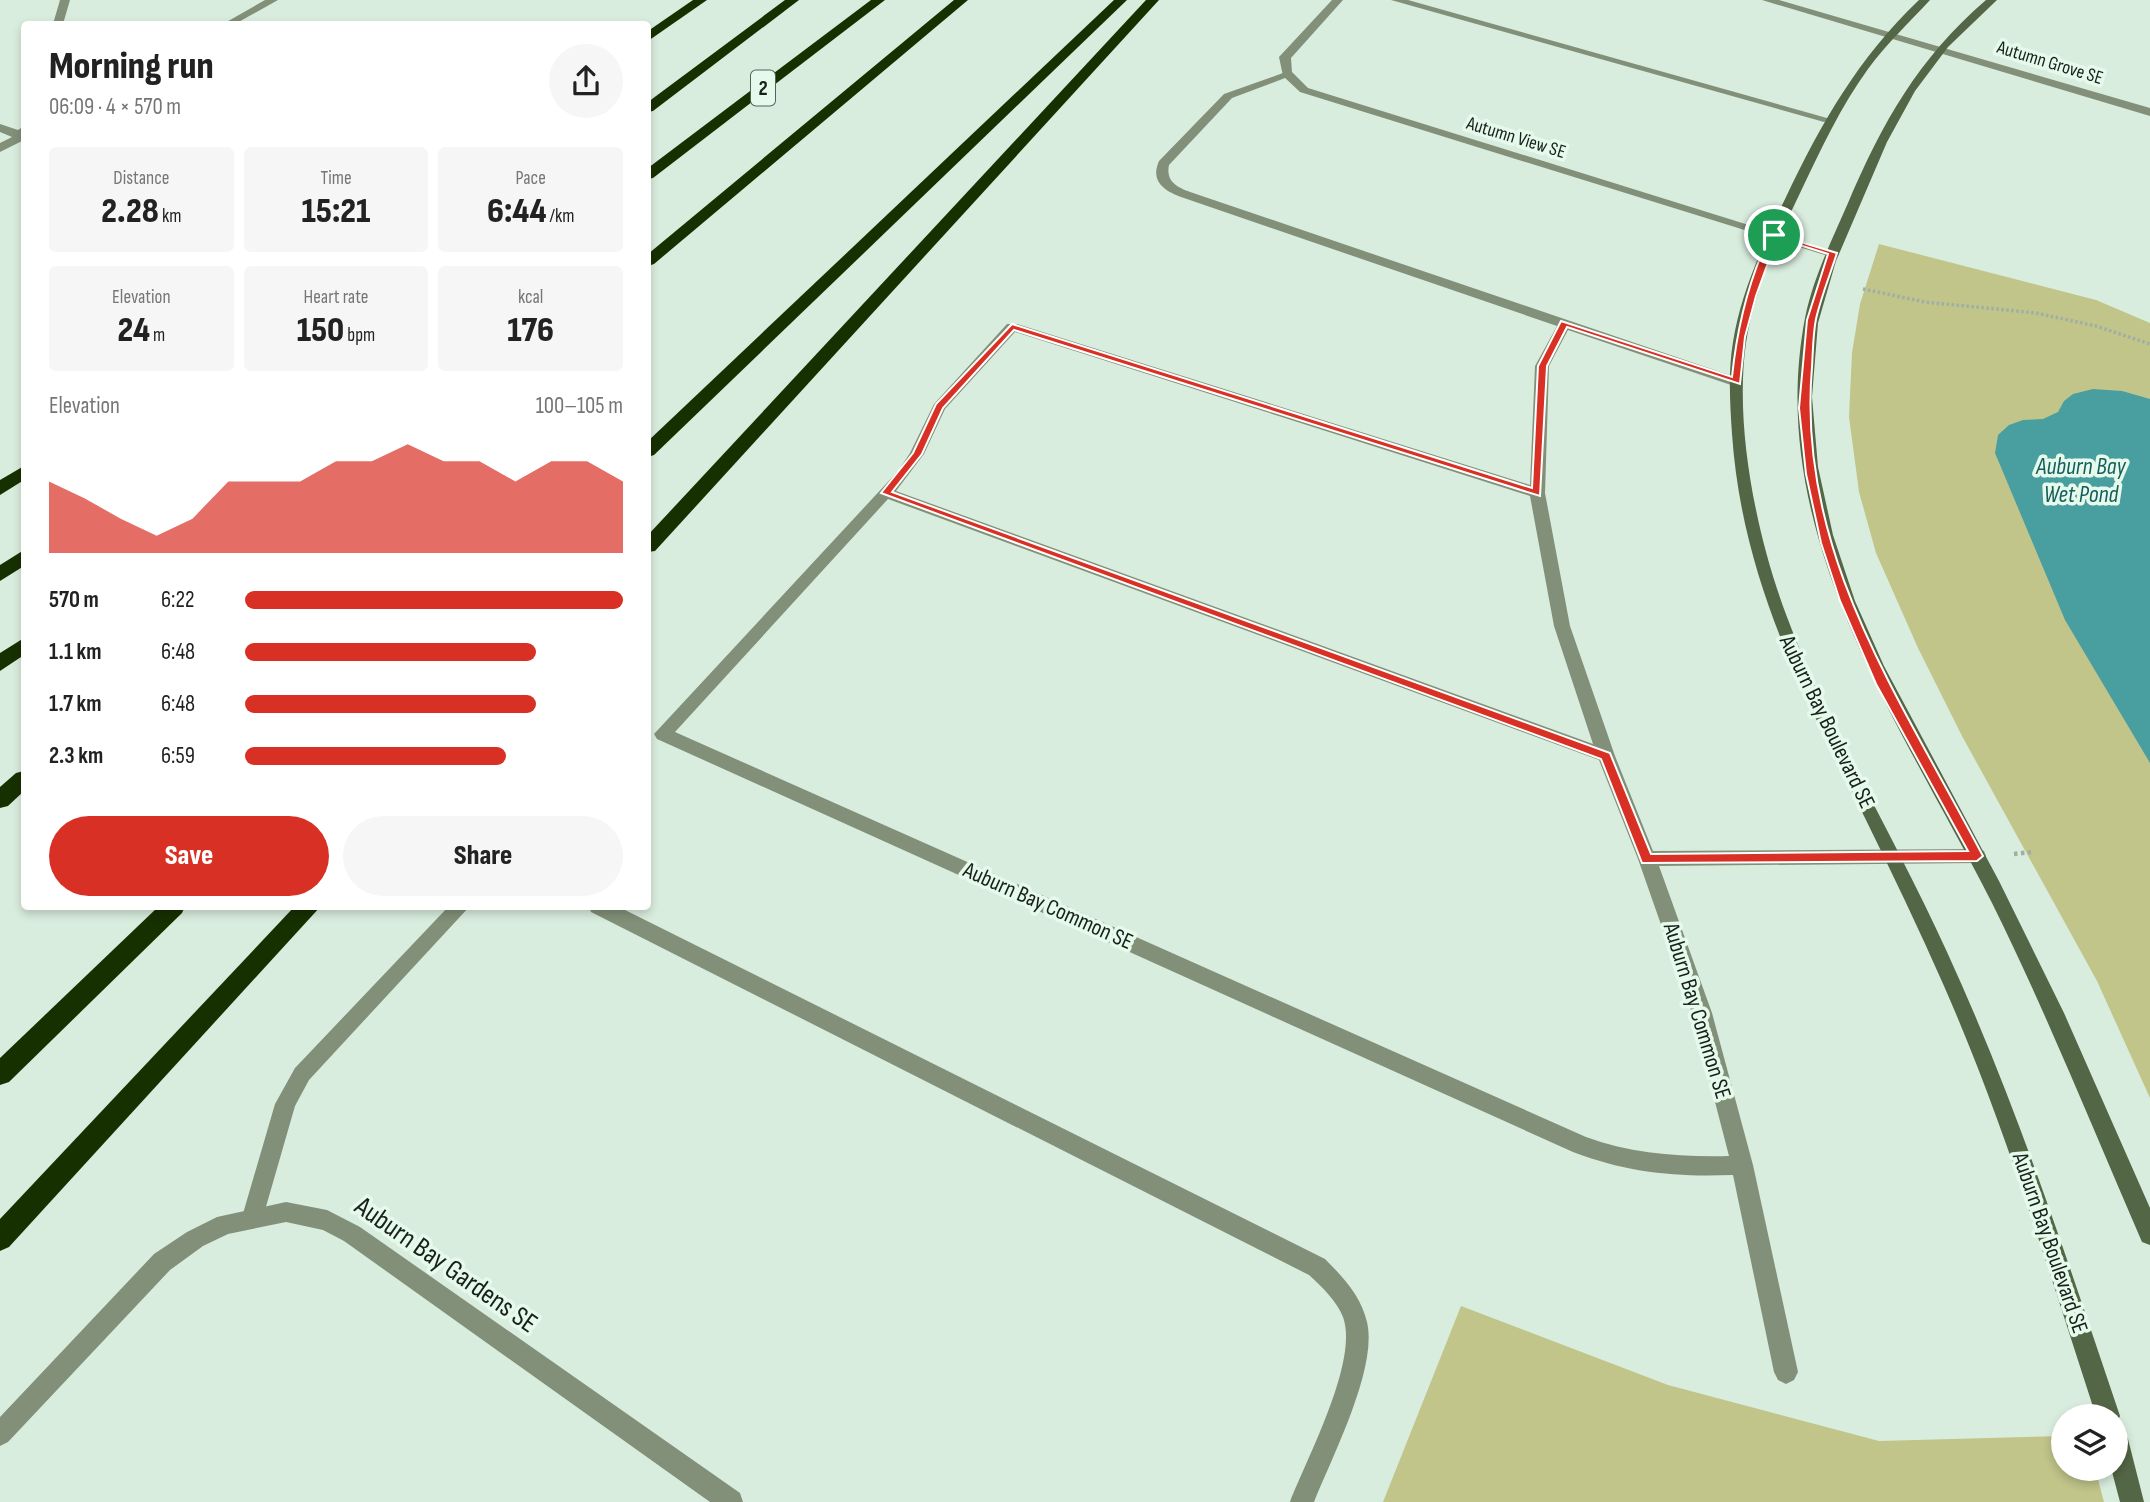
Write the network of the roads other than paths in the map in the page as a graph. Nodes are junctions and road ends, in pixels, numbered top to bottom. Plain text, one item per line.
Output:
1 (65, 0) edge
2 (273, 0) edge
3 (701, 0) edge
4 (793, 0) edge
5 (879, 0) edge
6 (962, 0) edge
7 (1121, 0) edge
8 (1153, 0) edge
9 (1338, 0) edge
10 (1396, 0) edge
11 (1767, 0) edge
12 (1925, 0) edge
13 (1992, 0) edge
14 (59, 21) edge
15 (234, 21) edge
16 (1889, 34) junction
17 (651, 35) edge
18 (1940, 49) junction
19 (1287, 75) junction
20 (651, 105) edge
21 (2150, 112) edge
22 (1828, 120) junction
23 (0, 128) edge
24 (21, 132) edge
25 (21, 135) edge
26 (0, 148) edge
27 (651, 173) edge
28 (1774, 235) junction
29 (1833, 253) junction
30 (651, 259) edge
31 (1564, 323) junction
32 (1736, 382) junction
33 (651, 448) edge
34 (21, 474) edge
35 (0, 489) edge
36 (886, 493) junction
37 (1536, 493) junction
38 (651, 543) edge
39 (21, 559) edge
40 (0, 574) edge
41 (21, 647) edge
42 (0, 664) edge
43 (1606, 756) junction
44 (21, 782) edge
45 (0, 800) edge
46 (1977, 856) junction
47 (1893, 857) junction
48 (1647, 859) junction
49 (170, 910) edge
50 (306, 910) edge
51 (457, 910) edge
52 (606, 910) edge
53 (0, 1074) edge
54 (1742, 1165) junction
55 (253, 1217) junction
56 (2150, 1235) edge
57 (0, 1238) edge
58 (1786, 1372) dead end
59 (2105, 1404) edge
60 (0, 1434) edge
61 (2127, 1481) edge
62 (731, 1502) edge
63 (1301, 1502) edge
64 (2132, 1502) edge

1 - 14 street
2 - 15 street
3 - 17 highway
4 - 20 highway
5 - 27 highway, 2
6 - 30 highway
7 - 33 highway
8 - 38 highway
9 - 19 street
10 - 22 street
11 - 16 street
12 - 16 street, Auburn Bay Boulevard SE
13 - 18 street
16 - 18 street, Autumn Grove SE
16 - 22 street, Auburn Bay Boulevard SE
18 - 21 street, Autumn Grove SE
18 - 29 street
19 - 28 street, Autumn View SE
19 - 31 street
22 - 28 street, Auburn Bay Boulevard SE
23 - 24 street
25 - 26 street
28 - 29 street, Autumn View SE
28 - 32 street, Auburn Bay Boulevard SE
29 - 46 street
31 - 32 street
31 - 37 street, Auburn Bay Common SE
32 - 47 street, Auburn Bay Boulevard SE
34 - 35 highway
36 - 37 street, Auburn Bay Common SE
36 - 43 street
36 - 54 street, Auburn Bay Common SE
37 - 43 street, Auburn Bay Common SE
39 - 40 highway
41 - 42 highway
43 - 48 street, Auburn Bay Common SE
44 - 45 highway
46 - 47 street
46 - 56 street
47 - 48 street
47 - 59 street, Auburn Bay Boulevard SE
48 - 54 street, Auburn Bay Common SE
49 - 53 highway
50 - 57 highway
51 - 55 street
52 - 63 street
54 - 58 street, Auburn Bay Common SE
55 - 60 street, Auburn Bay Gardens SE
55 - 62 street, Auburn Bay Gardens SE
61 - 64 street

